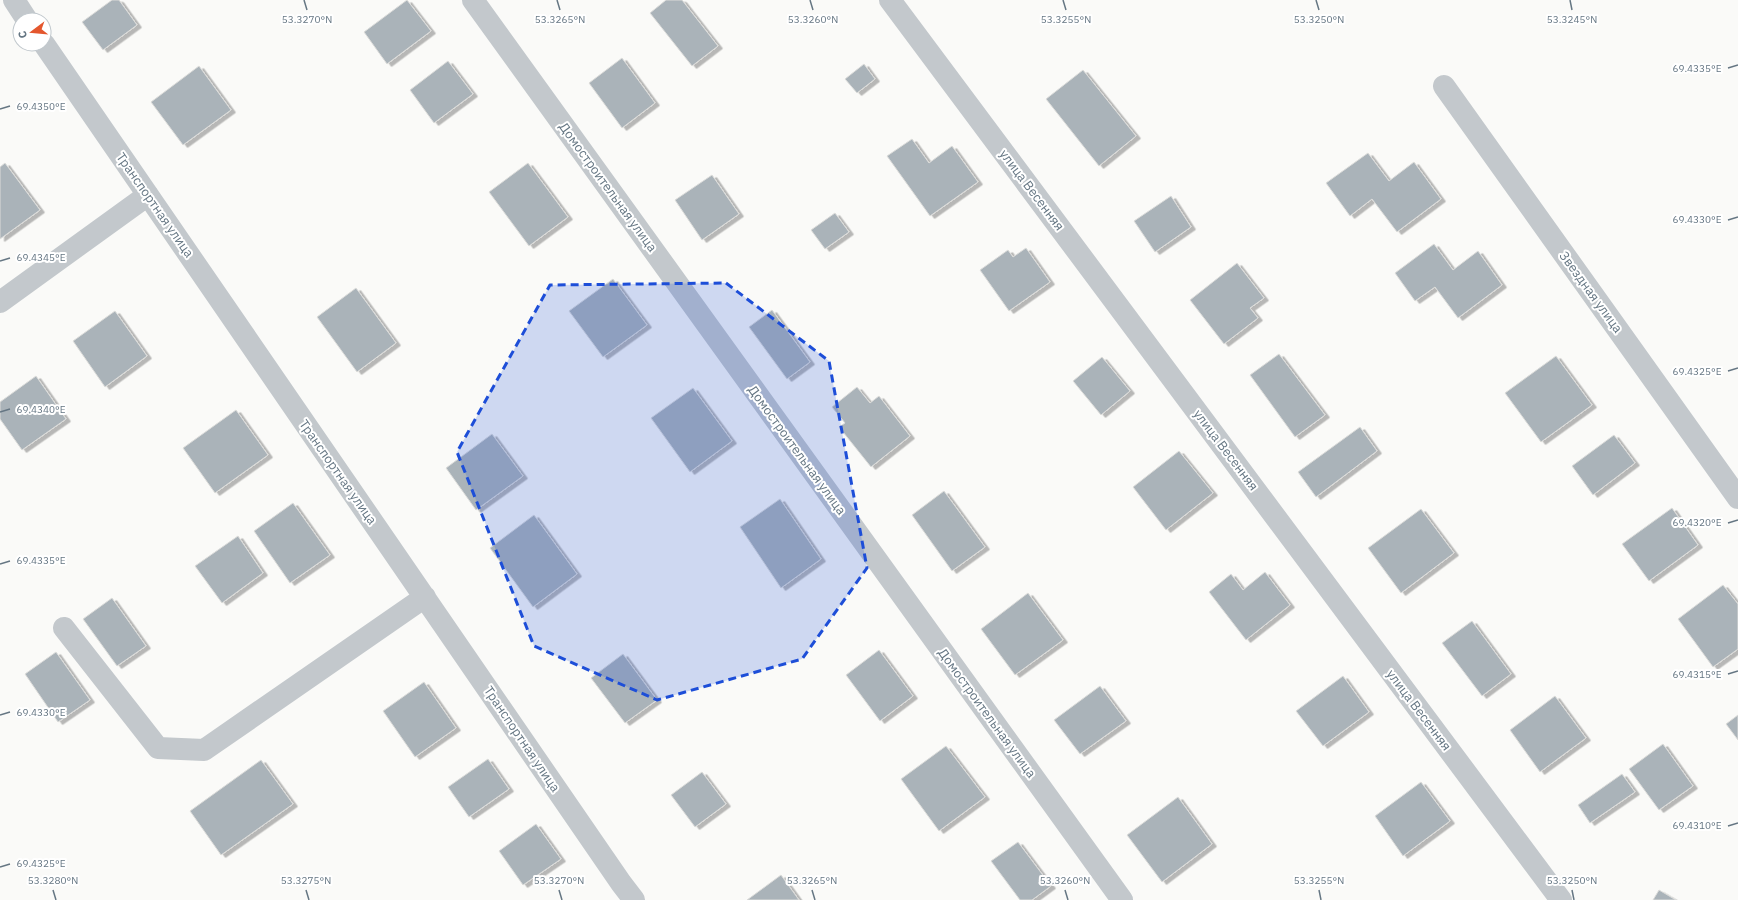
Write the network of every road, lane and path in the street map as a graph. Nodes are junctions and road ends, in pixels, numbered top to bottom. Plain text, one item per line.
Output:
1 (14, 0) edge
2 (473, 0) edge
3 (890, 0) edge
4 (22, 12) edge
5 (50, 52) edge
6 (1444, 86) dead end
7 (148, 195) junction
8 (0, 302) edge
9 (1738, 498) edge
10 (425, 597) junction
11 (64, 628) dead end
12 (634, 900) edge
13 (1122, 900) edge
14 (1561, 900) edge

1 - 4 street
2 - 13 street, Домостроительная улица
3 - 14 street, улица Весенняя
5 - 7 street, Транспортная улица
6 - 9 street, Звездная улица
7 - 8 street
7 - 10 street, Транспортная улица
10 - 11 street
10 - 12 street, Транспортная улица

